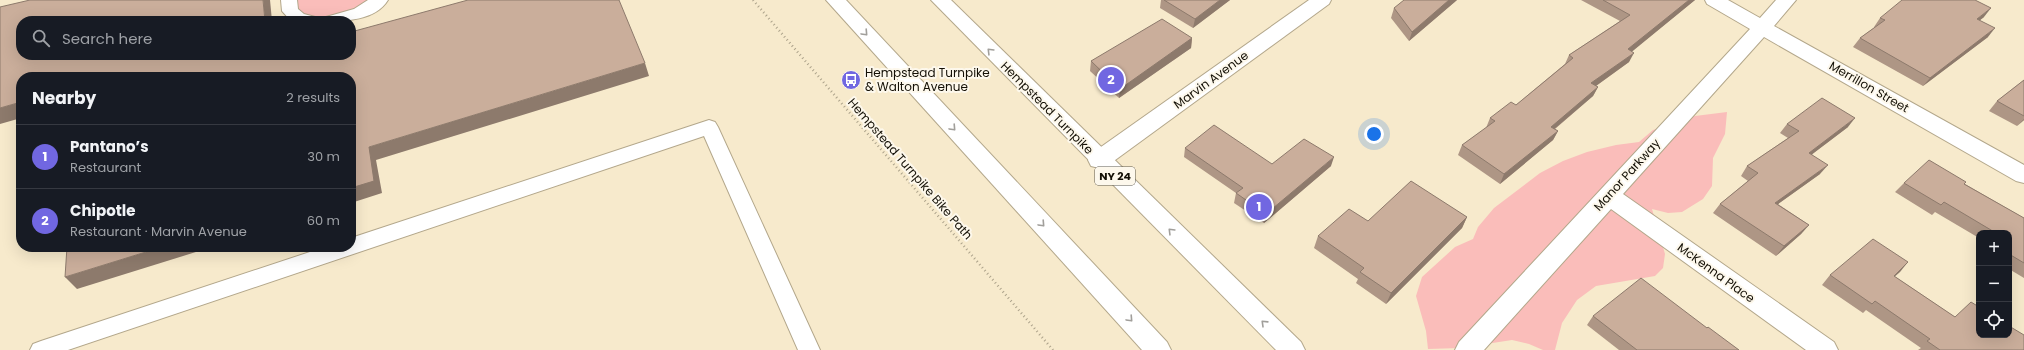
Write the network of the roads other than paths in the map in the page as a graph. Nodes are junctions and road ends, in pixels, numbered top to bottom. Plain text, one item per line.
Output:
1 (380, 0) edge
2 (835, 0) edge
3 (940, 0) edge
4 (1322, 0) edge
5 (1714, 0) edge
6 (1787, 0) edge
7 (288, 1) edge
8 (296, 16) edge
9 (350, 16) edge
10 (1762, 26) junction
11 (1099, 160) junction
12 (2024, 175) edge
13 (1608, 195) junction
14 (356, 245) edge
15 (335, 252) edge
16 (41, 350) edge
17 (809, 350) edge
18 (1158, 350) edge
19 (1292, 350) edge
20 (1468, 350) edge
21 (1825, 350) edge

1 - 9 lane
2 -> 18 street
11 -> 3 street, Hempstead Turnpike / NY 24
4 - 11 street, Marvin Avenue
5 - 10 street, Merrillon Street
6 - 10 street, Manor Parkway
7 - 8 lane
10 - 12 street, Merrillon Street
10 - 13 street, Manor Parkway
19 -> 11 street, Hempstead Turnpike / NY 24
13 - 20 street, Manor Parkway
13 - 21 street, McKenna Place
14 - 17 lane
15 - 16 lane

